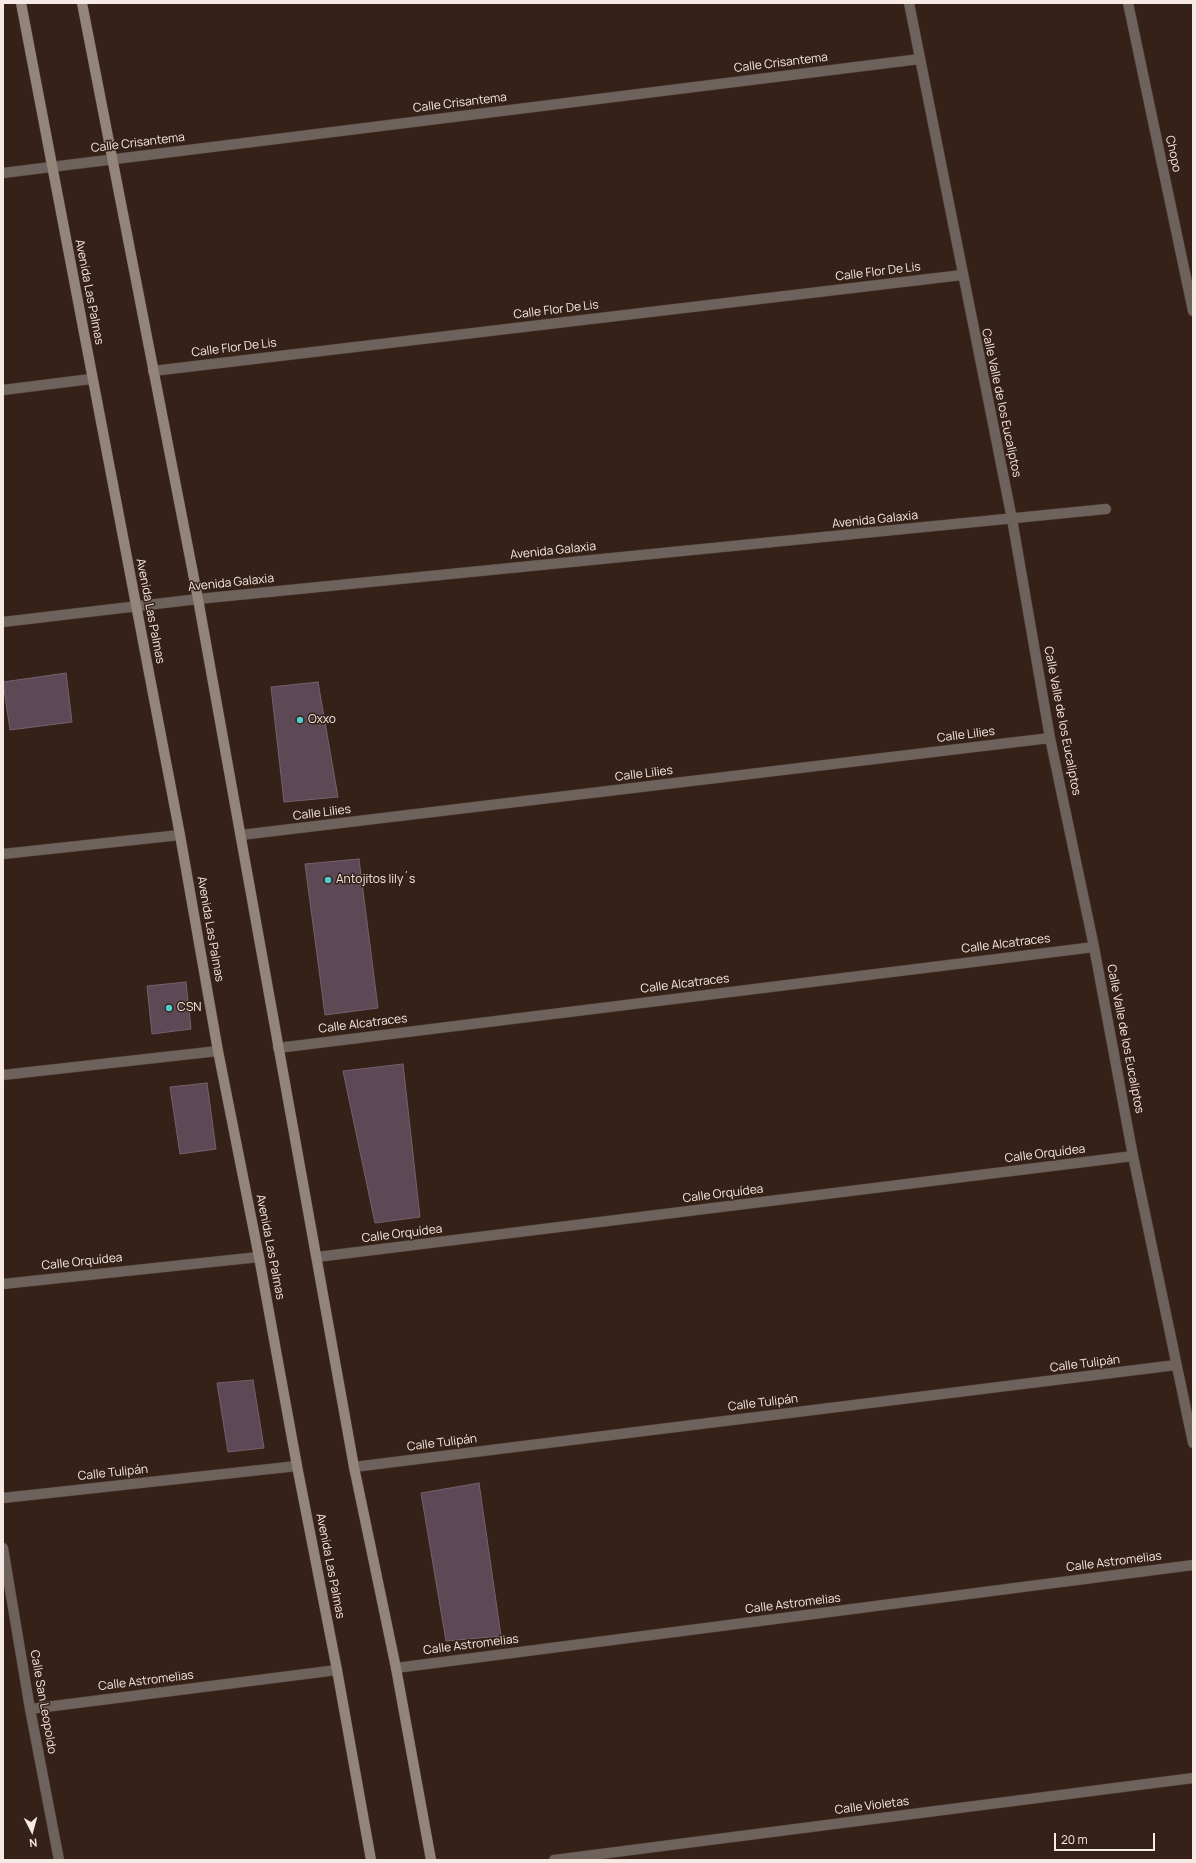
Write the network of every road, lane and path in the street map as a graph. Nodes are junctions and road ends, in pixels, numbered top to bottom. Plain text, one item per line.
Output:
1 (21, 3) edge
2 (82, 3) edge
3 (908, 3) edge
4 (1128, 3) edge
5 (920, 59) junction
6 (112, 160) junction
7 (52, 167) junction
8 (3, 174) edge
9 (962, 275) junction
10 (1193, 311) edge
11 (153, 371) junction
12 (91, 379) junction
13 (3, 390) edge
14 (1106, 509) dead end
15 (1012, 519) junction
16 (198, 599) junction
17 (136, 607) junction
18 (3, 622) edge
19 (1050, 738) junction
20 (180, 835) junction
21 (241, 836) junction
22 (3, 854) edge
23 (1094, 947) junction
24 (278, 1048) junction
25 (218, 1051) junction
26 (3, 1075) edge
27 (1134, 1156) junction
28 (259, 1256) junction
29 (316, 1257) junction
30 (3, 1284) edge
31 (1176, 1366) junction
32 (1193, 1443) edge
33 (297, 1466) junction
34 (354, 1466) junction
35 (3, 1498) edge
36 (3, 1548) edge
37 (1193, 1565) edge
38 (396, 1668) junction
39 (337, 1670) junction
40 (30, 1709) junction
41 (1193, 1778) edge
42 (59, 1860) edge
43 (372, 1860) edge
44 (431, 1860) edge
45 (554, 1860) edge

1 - 7 street, Avenida Las Palmas
2 - 6 street
3 - 5 street, Calle Valle de los Eucaliptos
4 - 10 street, Chopo
5 - 6 street, Calle Crisantema
5 - 9 street, Calle Valle de los Eucaliptos
6 - 7 street, Calle Crisantema
6 - 11 street
7 - 8 street, Calle Crisantema
7 - 12 street, Avenida Las Palmas
9 - 11 street, Calle Flor De Lis
9 - 15 street, Calle Valle de los Eucaliptos
11 - 16 street
12 - 13 street
12 - 17 street, Avenida Las Palmas
14 - 15 street, Avenida Galaxia
15 - 16 street, Avenida Galaxia
15 - 19 street, Calle Valle de los Eucaliptos
16 - 17 street, Avenida Galaxia
16 - 21 street
17 - 18 street, Avenida Galaxia
17 - 20 street, Avenida Las Palmas
19 - 21 street, Calle Lilies
19 - 23 street, Calle Valle de los Eucaliptos
20 - 22 street
20 - 25 street, Avenida Las Palmas
21 - 24 street
23 - 24 street, Calle Alcatraces
23 - 27 street, Calle Valle de los Eucaliptos
24 - 29 street
25 - 26 street
25 - 28 street, Avenida Las Palmas
27 - 29 street, Calle Orquídea
27 - 31 street, Calle Valle de los Eucaliptos
28 - 30 street, Calle Orquídea
28 - 33 street, Avenida Las Palmas
29 - 34 street
31 - 32 street, Calle Valle de los Eucaliptos
31 - 34 street, Calle Tulipán
33 - 35 street, Calle Tulipán
33 - 39 street, Avenida Las Palmas
34 - 38 street
36 - 40 street, Calle San Leopoldo
37 - 38 street, Calle Astromelias
38 - 44 street
39 - 40 street, Calle Astromelias
39 - 43 street, Avenida Las Palmas
40 - 42 street, Calle San Leopoldo
41 - 45 street, Calle Violetas

